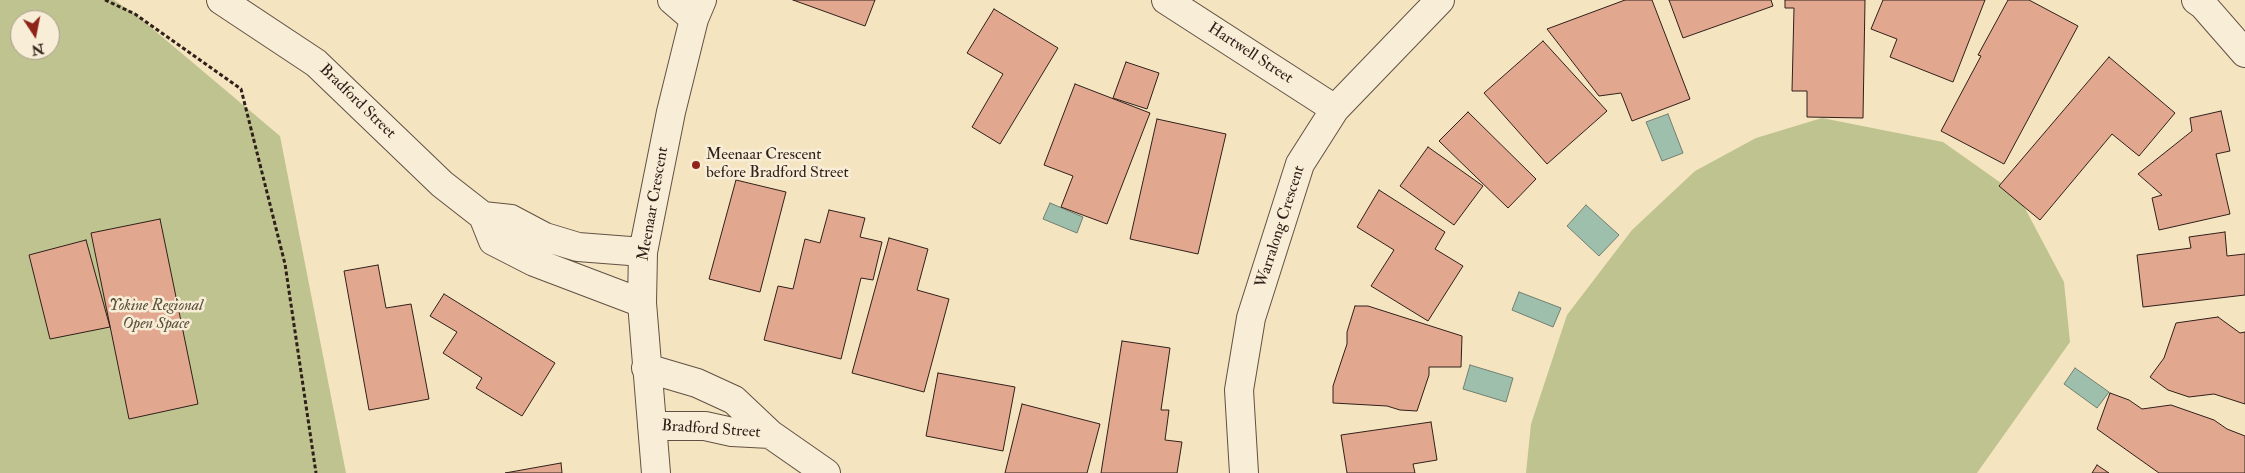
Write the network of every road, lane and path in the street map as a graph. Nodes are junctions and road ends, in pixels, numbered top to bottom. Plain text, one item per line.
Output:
1 (104, 0) edge
2 (221, 0) edge
3 (672, 0) edge
4 (1166, 0) edge
5 (1440, 0) edge
6 (2196, 0) edge
7 (698, 9) edge
8 (2245, 53) edge
9 (1335, 109) junction
10 (483, 216) junction
11 (643, 252) junction
12 (642, 302) junction
13 (646, 368) junction
14 (652, 426) junction
15 (770, 434) junction
16 (316, 473) edge
17 (656, 473) edge
18 (826, 473) edge
19 (1244, 473) edge

1 - 16 path
2 - 10 street, Bradford Street
3 - 7 street
4 - 9 street, Hartwell Street
5 - 9 street, Warralong Crescent
6 - 8 street
7 - 11 street, Meenaar Crescent
9 - 19 street, Warralong Crescent
10 - 11 street, Bradford Street
10 - 12 street, Bradford Street
11 - 12 street, Meenaar Crescent
12 - 13 street, Meenaar Crescent
13 - 14 street, Meenaar Crescent
13 - 15 street, Bradford Street
14 - 15 street, Bradford Street
14 - 17 street, Meenaar Crescent
15 - 18 street, Bradford Street

